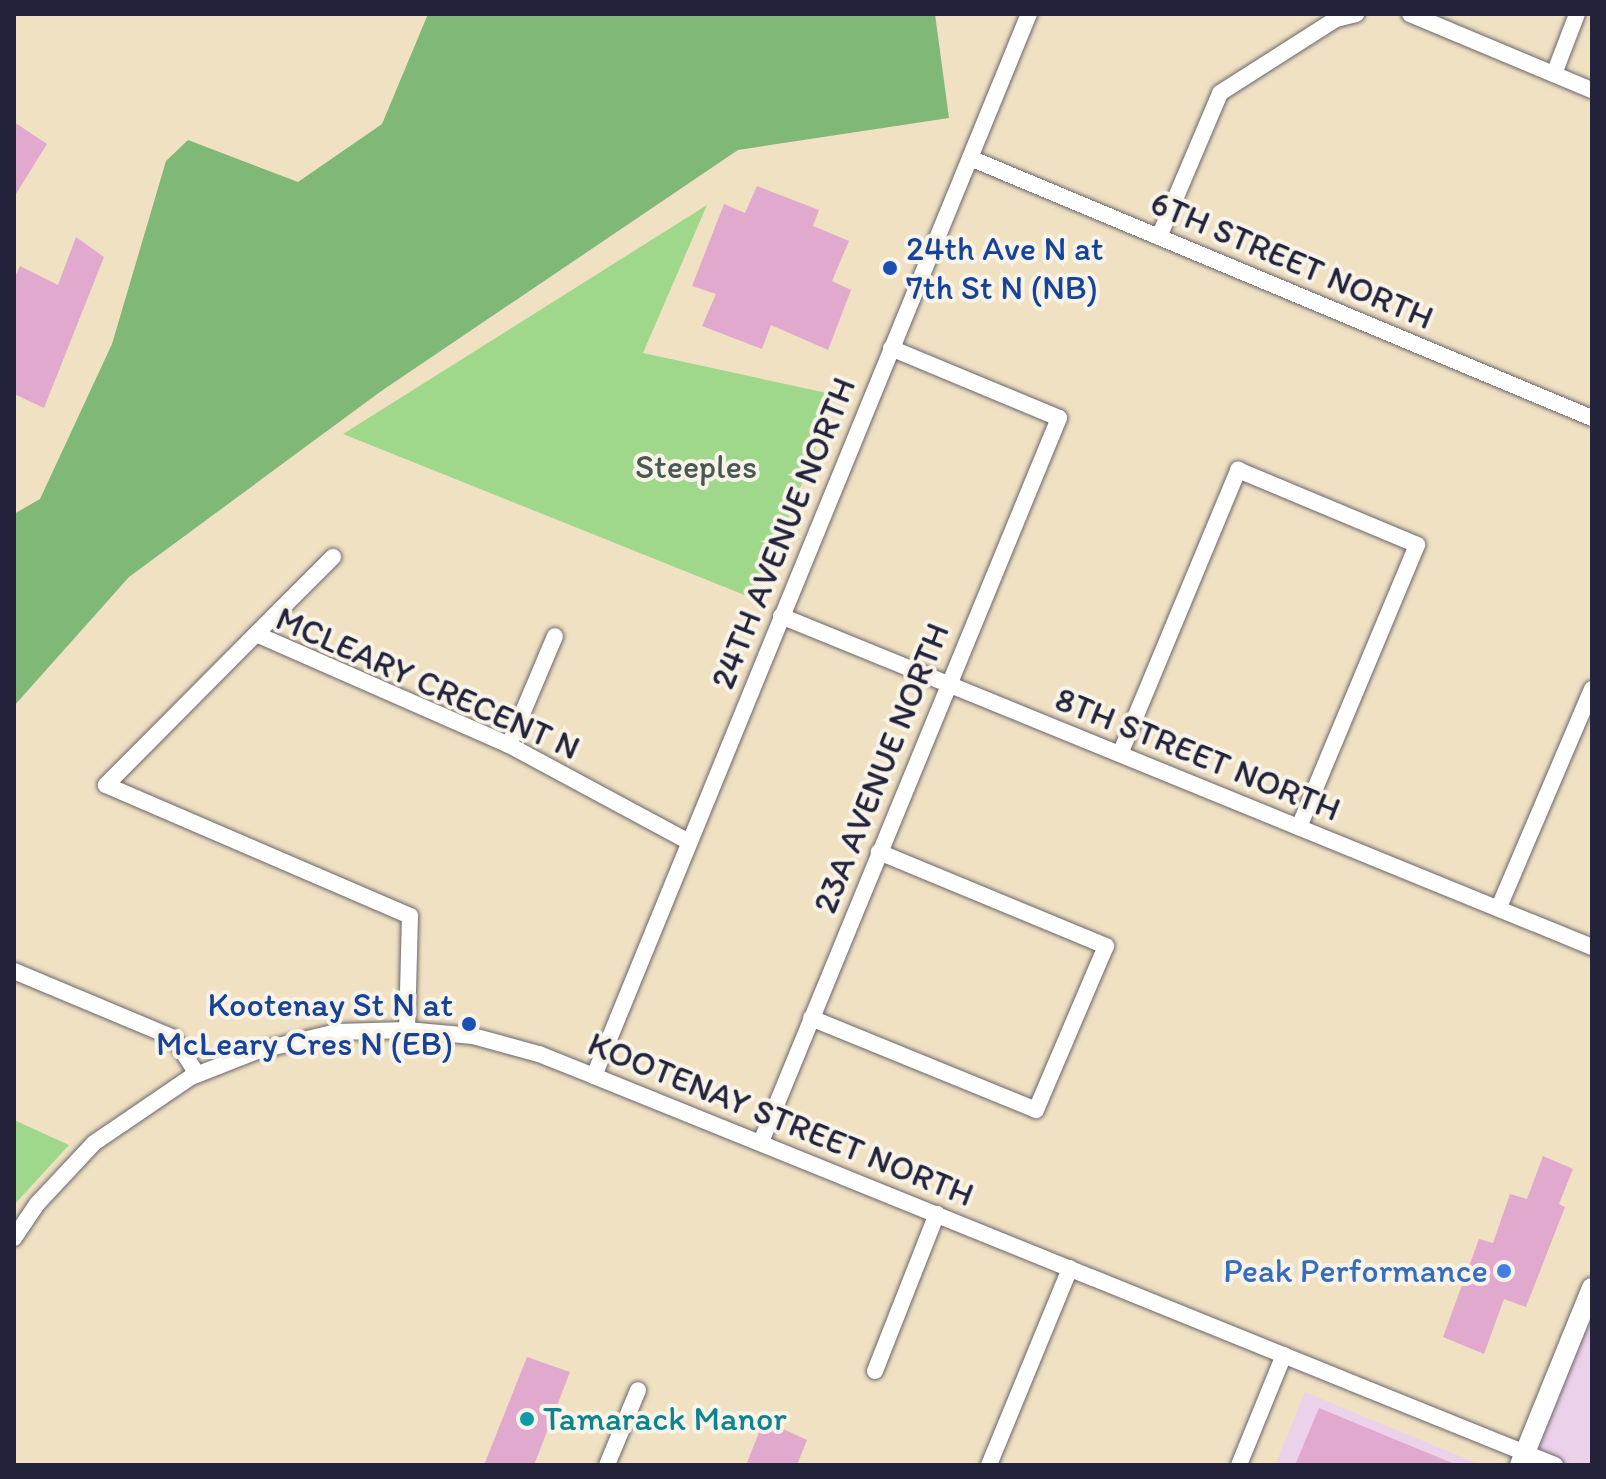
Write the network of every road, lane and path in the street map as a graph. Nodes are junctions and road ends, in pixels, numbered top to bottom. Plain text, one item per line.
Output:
1 (1029, 14) edge
2 (1356, 14) edge
3 (1410, 14) edge
4 (1577, 14) edge
5 (1554, 74) junction
6 (1592, 90) edge
7 (970, 158) junction
8 (1159, 237) junction
9 (891, 348) junction
10 (1592, 418) edge
11 (333, 557) dead end
12 (781, 616) junction
13 (256, 634) junction
14 (555, 636) dead end
15 (948, 684) junction
16 (1592, 689) edge
17 (509, 745) junction
18 (1120, 754) junction
19 (1299, 827) junction
20 (689, 842) junction
21 (879, 852) junction
22 (1499, 907) junction
23 (1592, 947) edge
24 (14, 971) edge
25 (811, 1018) junction
26 (407, 1030) junction
27 (197, 1074) junction
28 (594, 1076) junction
29 (761, 1142) junction
30 (937, 1214) junction
31 (14, 1238) edge
32 (1070, 1268) junction
33 (1592, 1288) edge
34 (1284, 1355) junction
35 (875, 1371) dead end
36 (638, 1390) dead end
37 (1523, 1459) edge
38 (607, 1465) edge
39 (989, 1465) edge
40 (1239, 1465) edge
41 (1555, 1465) edge

1 - 7 street, 24TH AVENUE NORTH
2 - 8 street
3 - 5 street
4 - 5 street
5 - 6 street
7 - 8 street, 6TH STREET NORTH
7 - 9 street, 24TH AVENUE NORTH
8 - 10 street, 6TH STREET NORTH
9 - 12 street, 24TH AVENUE NORTH
9 - 15 street, 23A AVENUE NORTH
11 - 13 street
12 - 15 street, 8TH STREET NORTH
12 - 20 street, 24TH AVENUE NORTH
13 - 17 street, MCLEARY CRECENT N
13 - 26 street, MCLEARY CRECENT N
14 - 17 street
15 - 18 street, 8TH STREET NORTH
15 - 21 street, 23A AVENUE NORTH
16 - 22 street
17 - 20 street, MCLEARY CRECENT N
18 - 19 street, 8TH STREET NORTH
18 - 19 street
19 - 22 street, 8TH STREET NORTH
20 - 28 street, 24TH AVENUE NORTH
21 - 25 street, 23A AVENUE NORTH
21 - 25 street
22 - 23 street, 8TH STREET NORTH
24 - 27 street
25 - 29 street, 23A AVENUE NORTH
26 - 27 street, KOOTENAY STREET NORTH
26 - 28 street, KOOTENAY STREET NORTH
27 - 31 street, KOOTENAY STREET NORTH
28 - 29 street, KOOTENAY STREET NORTH
29 - 30 street, KOOTENAY STREET NORTH
30 - 32 street, KOOTENAY STREET NORTH
30 - 35 street
32 - 34 street, KOOTENAY STREET NORTH
32 - 39 street
33 - 37 main road
34 - 37 street, KOOTENAY STREET NORTH
34 - 40 street
36 - 38 street
37 - 41 street, KOOTENAY STREET NORTH

